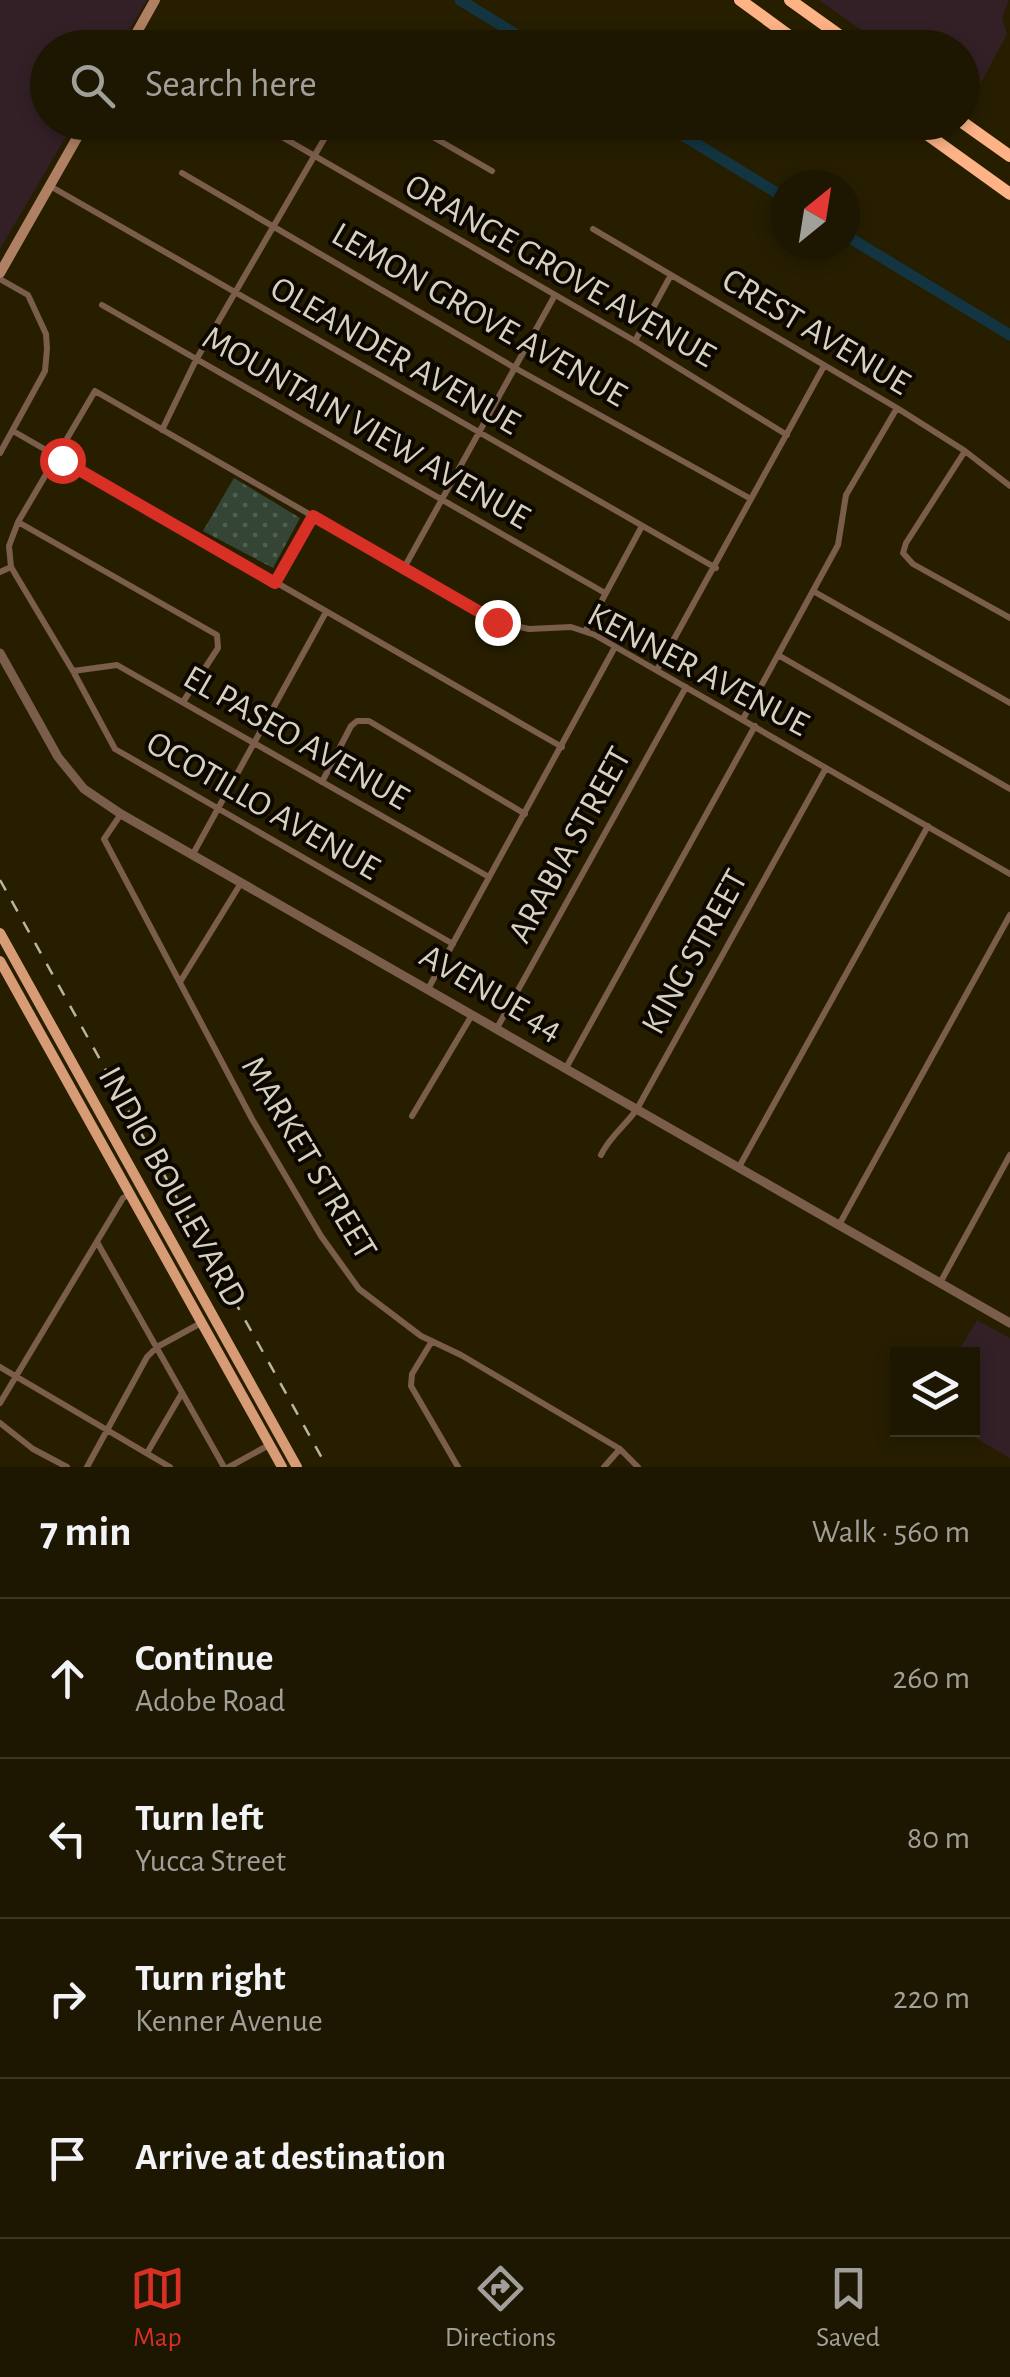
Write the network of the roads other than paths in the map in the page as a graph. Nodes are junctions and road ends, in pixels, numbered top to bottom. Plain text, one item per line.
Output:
1 (155, 0) edge
2 (740, 0) edge
3 (790, 0) edge
4 (138, 30) edge
5 (781, 30) edge
6 (832, 30) edge
7 (980, 135) edge
8 (76, 140) edge
9 (287, 140) edge
10 (323, 140) edge
11 (438, 140) edge
12 (935, 140) edge
13 (314, 156) junction
14 (1010, 156) edge
15 (492, 172) dead end
16 (182, 173) dead end
17 (50, 186) junction
18 (1010, 194) edge
19 (274, 225) junction
20 (592, 229) dead end
21 (671, 275) junction
22 (0, 276) edge
23 (234, 293) junction
24 (555, 296) junction
25 (102, 305) dead end
26 (635, 341) junction
27 (196, 360) junction
28 (824, 366) junction
29 (515, 368) junction
30 (897, 408) junction
31 (162, 430) junction
32 (13, 431) junction
33 (479, 433) junction
34 (786, 434) junction
35 (964, 451) junction
36 (0, 453) edge
37 (57, 457) junction
38 (1010, 486) edge
39 (751, 498) junction
40 (442, 500) junction
41 (313, 516) junction
42 (18, 522) junction
43 (642, 526) junction
44 (11, 568) junction
45 (404, 568) junction
46 (716, 568) junction
47 (0, 572) edge
48 (275, 583) junction
49 (813, 590) junction
50 (605, 593) junction
51 (326, 612) junction
52 (1010, 618) edge
53 (586, 630) junction
54 (615, 647) junction
55 (0, 653) edge
56 (778, 655) junction
57 (657, 670) junction
58 (74, 671) junction
59 (686, 687) junction
60 (183, 702) junction
61 (1010, 703) edge
62 (743, 719) junction
63 (755, 726) junction
64 (255, 743) junction
65 (562, 747) junction
66 (826, 768) junction
67 (322, 782) junction
68 (1010, 789) edge
69 (219, 810) junction
70 (121, 814) junction
71 (525, 814) junction
72 (928, 826) junction
73 (192, 854) junction
74 (1010, 874) edge
75 (489, 877) junction
76 (242, 882) junction
77 (1010, 915) edge
78 (0, 933) edge
79 (453, 944) junction
80 (0, 961) edge
81 (180, 982) junction
82 (428, 988) junction
83 (473, 1014) junction
84 (497, 1028) junction
85 (566, 1068) junction
86 (637, 1109) junction
87 (412, 1116) dead end
88 (601, 1154) dead end
89 (1010, 1154) edge
90 (739, 1167) junction
91 (133, 1172) junction
92 (130, 1194) junction
93 (839, 1225) junction
94 (97, 1242) junction
95 (174, 1246) junction
96 (940, 1283) junction
97 (206, 1303) junction
98 (201, 1323) junction
99 (1010, 1323) edge
100 (432, 1341) junction
101 (158, 1347) junction
102 (0, 1367) edge
103 (16, 1376) junction
104 (246, 1376) junction
105 (182, 1392) junction
106 (0, 1403) edge
107 (0, 1423) edge
108 (273, 1424) junction
109 (107, 1428) junction
110 (269, 1445) junction
111 (620, 1450) junction
112 (147, 1453) junction
113 (67, 1467) edge
114 (87, 1467) edge
115 (170, 1467) edge
116 (226, 1467) edge
117 (282, 1467) edge
118 (294, 1467) edge
119 (458, 1467) edge
120 (604, 1467) edge
121 (638, 1467) edge

1 - 4 main road
2 - 5 highway
3 - 6 highway
7 - 14 highway
8 - 17 main road
9 - 13 street, ORANGE GROVE AVENUE
10 - 13 street
11 - 15 street
12 - 18 highway
13 - 19 street
13 - 24 street, ORANGE GROVE AVENUE
16 - 19 street, LEMON GROVE AVENUE
17 - 22 main road
17 - 23 street, OLEANDER AVENUE
19 - 23 street
19 - 29 street, LEMON GROVE AVENUE
20 - 21 street, CREST AVENUE
21 - 26 street
21 - 28 street, CREST AVENUE
22 - 32 street
23 - 27 street
23 - 33 street, OLEANDER AVENUE
24 - 26 street, ORANGE GROVE AVENUE
24 - 29 street
25 - 27 street, MOUNTAIN VIEW AVENUE
26 - 34 street, ORANGE GROVE AVENUE
27 - 31 street
27 - 40 street, MOUNTAIN VIEW AVENUE
28 - 30 street, CREST AVENUE
28 - 34 street
29 - 33 street
29 - 39 street, LEMON GROVE AVENUE
30 - 35 street, CREST AVENUE
30 - 49 street
31 - 37 street, KENNER AVENUE
31 - 41 street, KENNER AVENUE
32 - 36 street
32 - 37 street
33 - 40 street
33 - 43 street, OLEANDER AVENUE
34 - 39 street
35 - 38 street, CREST AVENUE
35 - 52 street
37 - 42 street
37 - 48 street
39 - 46 street
40 - 45 street
40 - 50 street, MOUNTAIN VIEW AVENUE
41 - 45 street, KENNER AVENUE
41 - 48 street
42 - 44 street
42 - 60 street
43 - 46 street, OLEANDER AVENUE
43 - 50 street
44 - 47 street
44 - 58 street, OCOTILLO AVENUE
45 - 53 street, KENNER AVENUE
46 - 57 street
48 - 51 street
49 - 56 street
49 - 61 street
50 - 53 street
51 - 64 street
51 - 65 street
53 - 54 street, KENNER AVENUE
54 - 57 street, KENNER AVENUE
54 - 65 street
55 - 70 street, AVENUE 44
56 - 62 street
56 - 68 street
57 - 59 street, KENNER AVENUE
58 - 60 street, EL PASEO AVENUE
58 - 69 street, OCOTILLO AVENUE
59 - 62 street, KENNER AVENUE
59 - 84 street, ARABIA STREET
60 - 64 street, EL PASEO AVENUE
62 - 63 street, KENNER AVENUE
63 - 66 street, KENNER AVENUE
63 - 85 street
64 - 67 street, EL PASEO AVENUE
64 - 69 street
65 - 71 street
66 - 72 street, KENNER AVENUE
66 - 86 street, KING STREET
67 - 71 street
67 - 75 street, EL PASEO AVENUE
69 - 73 street
69 - 79 street, OCOTILLO AVENUE
70 - 73 street, AVENUE 44
70 - 81 street, MARKET STREET
71 - 75 street
72 - 74 street, KENNER AVENUE
72 - 90 street
73 - 76 street, AVENUE 44
75 - 79 street
76 - 81 street
76 - 82 street, AVENUE 44
77 - 93 street
78 - 91 main road, INDIO BOULEVARD
79 - 82 street
80 - 92 main road, INDIO BOULEVARD
81 - 100 street, MARKET STREET
82 - 83 street, AVENUE 44
83 - 84 street, AVENUE 44
83 - 87 street
84 - 85 street, AVENUE 44
85 - 86 street, AVENUE 44
86 - 88 street, KING STREET
86 - 90 street, AVENUE 44
89 - 96 street
90 - 93 street, AVENUE 44
91 - 92 main road
91 - 95 main road, INDIO BOULEVARD
92 - 94 street
92 - 95 main road
92 - 98 main road, INDIO BOULEVARD
93 - 96 street, AVENUE 44
94 - 101 street
94 - 103 street
95 - 97 main road, INDIO BOULEVARD
96 - 99 street, AVENUE 44
97 - 98 main road
97 - 104 main road, INDIO BOULEVARD
98 - 101 street
98 - 104 main road
98 - 110 main road, INDIO BOULEVARD
100 - 111 street, MARKET STREET
100 - 119 street
101 - 105 street
101 - 109 street
102 - 103 street
103 - 106 street
103 - 109 street
104 - 108 main road, INDIO BOULEVARD
105 - 112 street
105 - 116 street
107 - 113 street
108 - 110 main road
108 - 118 main road, INDIO BOULEVARD
109 - 112 street
109 - 114 street
110 - 116 street
110 - 117 main road, INDIO BOULEVARD
110 - 118 main road
111 - 120 street
111 - 121 street, MARKET STREET
112 - 115 street

